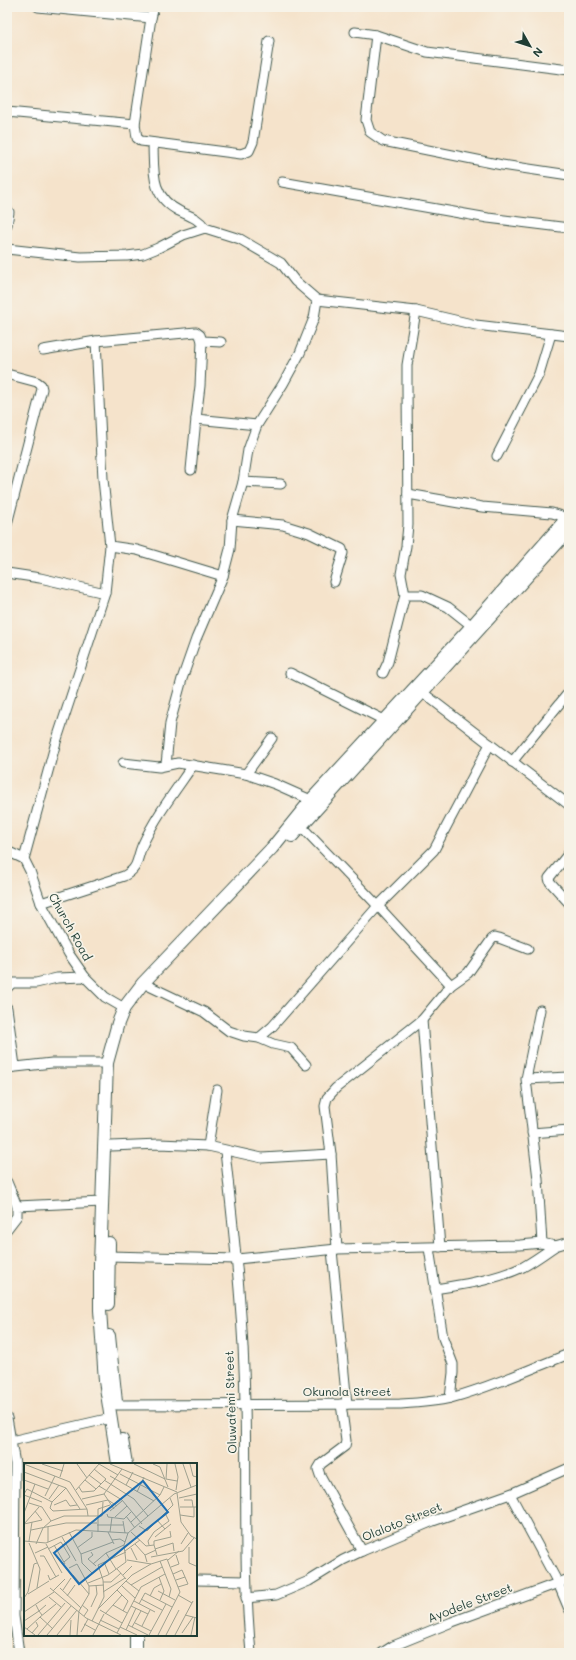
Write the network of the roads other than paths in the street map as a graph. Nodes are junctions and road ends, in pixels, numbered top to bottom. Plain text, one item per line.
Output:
1 (38, 7) edge
2 (154, 7) edge
3 (151, 18) junction
4 (355, 32) dead end
5 (376, 35) junction
6 (269, 41) dead end
7 (569, 70) edge
8 (7, 112) edge
9 (135, 124) junction
10 (153, 143) junction
11 (569, 175) edge
12 (282, 182) dead end
13 (9, 212) dead end
14 (7, 225) edge
15 (205, 228) junction
16 (569, 228) edge
17 (7, 249) edge
18 (317, 300) junction
19 (416, 311) junction
20 (552, 334) junction
21 (569, 336) edge
22 (96, 341) junction
23 (202, 341) junction
24 (221, 342) dead end
25 (43, 350) dead end
26 (7, 374) edge
27 (196, 419) junction
28 (257, 425) junction
29 (497, 456) dead end
30 (191, 470) dead end
31 (243, 482) junction
32 (7, 483) edge
33 (281, 484) dead end
34 (17, 485) junction
35 (408, 494) junction
36 (232, 520) junction
37 (568, 522) edge
38 (7, 524) edge
39 (110, 546) junction
40 (7, 572) edge
41 (223, 576) junction
42 (334, 582) dead end
43 (105, 593) junction
44 (406, 595) junction
45 (472, 626) junction
46 (290, 673) dead end
47 (383, 673) dead end
48 (419, 689) junction
49 (569, 692) edge
50 (384, 720) junction
51 (272, 738) dead end
52 (490, 744) junction
53 (512, 762) junction
54 (123, 763) dead end
55 (166, 765) junction
56 (193, 765) junction
57 (246, 774) junction
58 (311, 800) junction
59 (569, 805) edge
60 (301, 826) junction
61 (7, 851) edge
62 (569, 853) edge
63 (24, 859) junction
64 (41, 903) junction
65 (569, 903) edge
66 (378, 906) junction
67 (184, 944) junction
68 (528, 949) dead end
69 (85, 977) junction
70 (451, 985) junction
71 (149, 986) junction
72 (7, 988) edge
73 (7, 1008) edge
74 (124, 1008) junction
75 (540, 1010) dead end
76 (422, 1020) junction
77 (259, 1038) junction
78 (107, 1063) junction
79 (306, 1065) dead end
80 (11, 1067) edge
81 (569, 1077) edge
82 (527, 1079) junction
83 (217, 1090) dead end
84 (569, 1130) edge
85 (532, 1133) junction
86 (111, 1146) junction
87 (208, 1146) junction
88 (225, 1151) junction
89 (331, 1154) junction
90 (7, 1182) edge
91 (102, 1202) junction
92 (17, 1206) junction
93 (7, 1229) edge
94 (569, 1242) edge
95 (542, 1243) junction
96 (555, 1246) junction
97 (440, 1247) junction
98 (428, 1248) junction
99 (334, 1250) junction
100 (108, 1256) junction
101 (237, 1259) junction
102 (435, 1289) junction
103 (569, 1354) edge
104 (450, 1398) junction
105 (245, 1403) junction
106 (344, 1404) junction
107 (117, 1405) junction
108 (7, 1418) edge
109 (111, 1418) junction
110 (11, 1441) junction
111 (118, 1463) edge
112 (126, 1463) edge
113 (11, 1464) edge
114 (569, 1468) edge
115 (510, 1494) junction
116 (362, 1551) junction
117 (569, 1579) edge
118 (197, 1580) edge
119 (245, 1581) junction
120 (558, 1583) junction
121 (246, 1598) junction
122 (569, 1609) edge
123 (11, 1616) edge
124 (128, 1636) edge
125 (136, 1636) edge
126 (19, 1653) edge
127 (128, 1653) edge
128 (136, 1653) edge
129 (251, 1653) edge
130 (382, 1653) edge

1 - 3 street
2 - 3 street
3 - 9 street
4 - 5 street
5 - 7 street
5 - 11 street
6 - 10 street
8 - 9 street
9 - 10 street
10 - 15 street
12 - 16 street
13 - 14 street
15 - 17 street
15 - 18 street
18 - 19 street
18 - 28 street
19 - 20 street
19 - 35 street
20 - 21 street
20 - 29 street
22 - 23 street
22 - 25 street
22 - 39 street
23 - 24 street
23 - 27 street
26 - 34 street
27 - 28 street
27 - 30 street
28 - 31 street
31 - 33 street
31 - 36 street
32 - 34 street
34 - 38 street
35 - 37 street
35 - 44 street
36 - 41 street
36 - 42 street
37 - 45 main road
37 - 48 main road
39 - 41 street
39 - 43 street
40 - 43 street
41 - 55 street
43 - 63 street
44 - 45 street
44 - 47 street
45 - 48 main road
46 - 50 street
48 - 50 main road
48 - 52 street
48 - 60 main road
49 - 53 street
50 - 58 main road
51 - 57 street
52 - 53 street
52 - 66 street
53 - 59 street
54 - 55 street
55 - 56 street
56 - 57 street
56 - 64 street
57 - 58 street
58 - 67 main road
60 - 66 street
60 - 67 main road
61 - 63 street
62 - 65 street
63 - 64 street, Church Road
64 - 69 street, Church Road
66 - 70 street
66 - 77 street
67 - 71 main road
67 - 74 main road
68 - 70 street
69 - 72 street
69 - 74 street, Church Road
70 - 76 street
71 - 77 street
71 - 86 main road
73 - 80 street
74 - 78 main road
75 - 82 street
76 - 89 street
76 - 97 street
77 - 79 street
78 - 80 street
78 - 91 main road
81 - 82 street
82 - 85 street
83 - 87 street
84 - 85 street
85 - 95 street
86 - 87 street
86 - 100 main road
87 - 88 street
88 - 89 street
88 - 101 street, Oluwafemi Street
89 - 99 street
90 - 92 street
91 - 92 street
91 - 109 main road
92 - 93 street
94 - 96 street
95 - 96 street
95 - 97 street
96 - 102 street
97 - 98 street
98 - 99 street
98 - 102 street
99 - 101 street
99 - 106 street
100 - 101 street
100 - 107 main road
101 - 105 street, Oluwafemi Street
102 - 104 street
103 - 104 street, Okunola Street
104 - 106 street, Okunola Street
105 - 106 street, Okunola Street
105 - 107 street, Okunola Street
105 - 119 street, Oluwafemi Street
106 - 116 street
107 - 112 main road
108 - 110 street
109 - 110 street
109 - 111 main road
110 - 113 street
113 - 123 street
114 - 115 street, Olaloto Street
115 - 116 street, Olaloto Street
115 - 120 street
116 - 121 street, Olaloto Street
117 - 120 street, Ayodele Street
118 - 119 street
119 - 121 street, Oluwafemi Street
120 - 122 street
120 - 130 street, Ayodele Street
121 - 129 street, Oluwafemi Street
123 - 126 street
124 - 127 main road
125 - 128 main road

